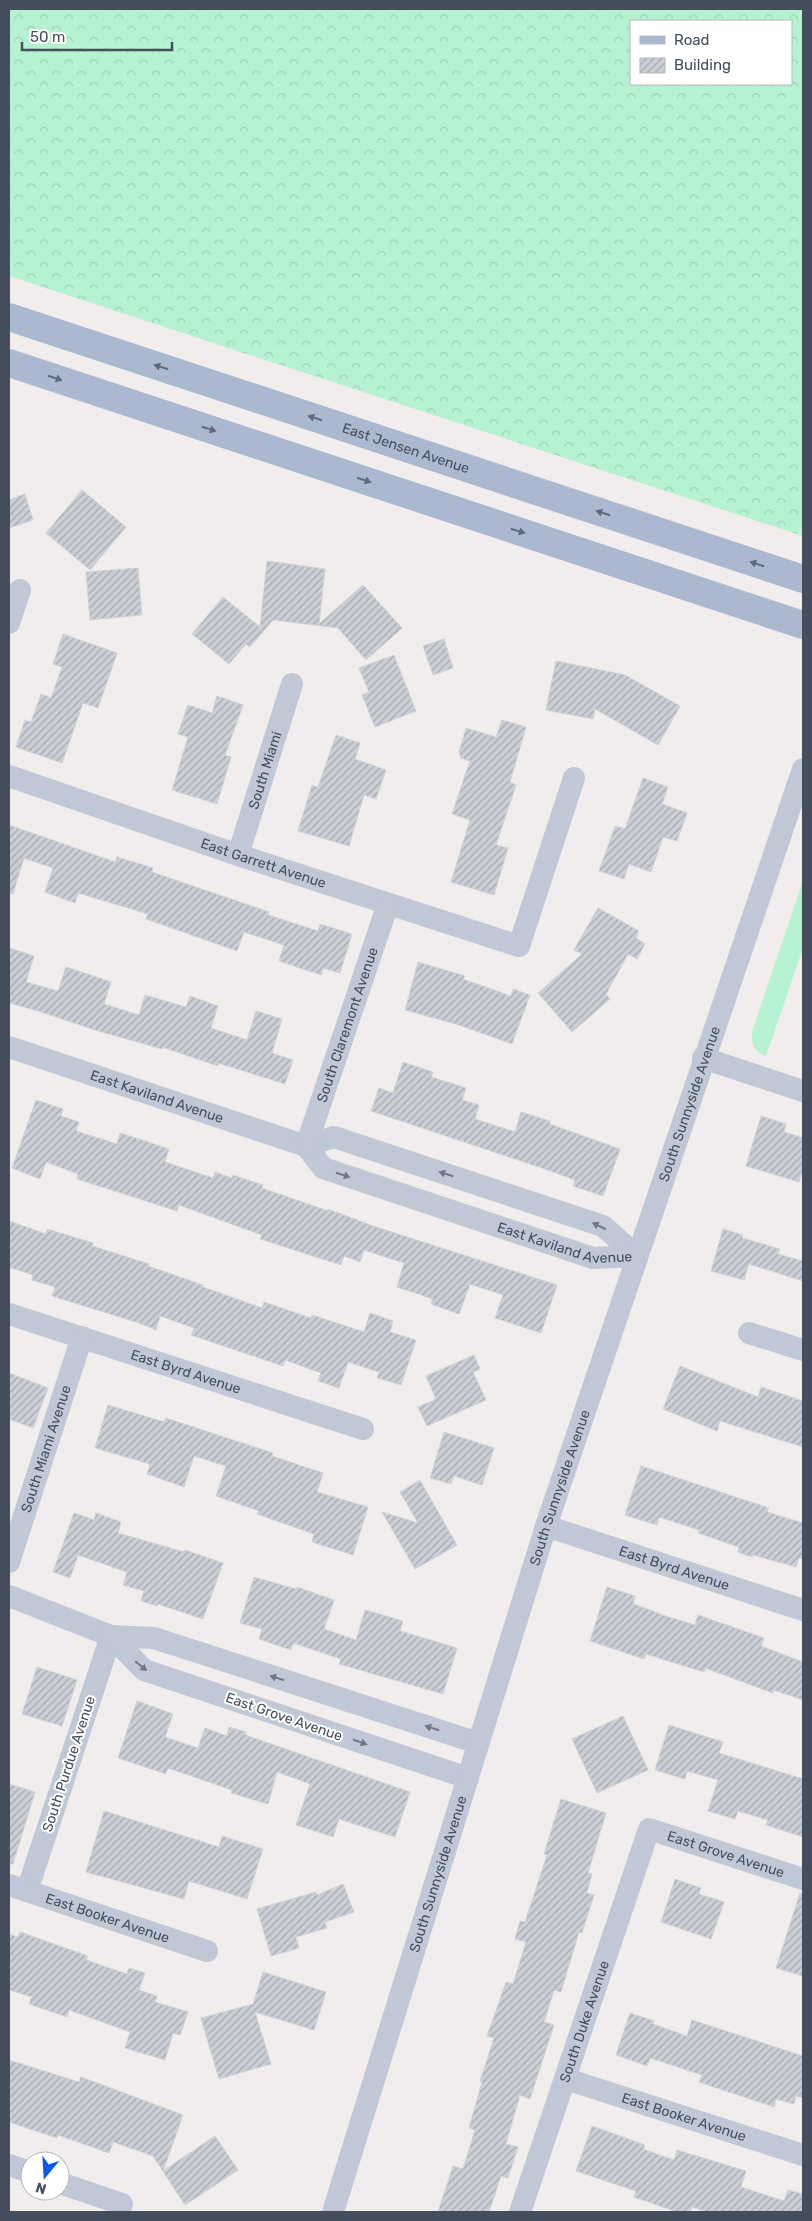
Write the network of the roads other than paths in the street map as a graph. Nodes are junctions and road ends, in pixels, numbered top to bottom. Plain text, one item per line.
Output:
1 (9, 317) edge
2 (9, 363) edge
3 (803, 579) edge
4 (20, 590) dead end
5 (9, 623) edge
6 (803, 625) edge
7 (292, 684) dead end
8 (803, 770) edge
9 (9, 776) edge
10 (574, 778) dead end
11 (238, 855) junction
12 (388, 904) junction
13 (9, 1047) edge
14 (703, 1058) junction
15 (803, 1091) edge
16 (306, 1146) junction
17 (637, 1256) junction
18 (9, 1314) edge
19 (750, 1333) dead end
20 (82, 1337) junction
21 (803, 1350) edge
22 (363, 1429) dead end
23 (546, 1526) junction
24 (9, 1562) edge
25 (9, 1596) edge
26 (803, 1610) edge
27 (111, 1636) junction
28 (478, 1743) junction
29 (468, 1778) junction
30 (649, 1829) joint
31 (803, 1879) edge
32 (18, 1888) edge
33 (207, 1951) dead end
34 (566, 2078) junction
35 (803, 2155) edge
36 (70, 2187) edge
37 (121, 2208) edge
38 (333, 2212) edge
39 (520, 2212) edge

3 -> 1 main road, East Jensen Avenue
2 -> 6 main road
4 - 5 street
7 - 11 street, South Miami
8 - 14 street, South Sunnyside Avenue
9 - 11 street, East Garrett Avenue
10 - 12 street, East Garrett Avenue
11 - 12 street, East Garrett Avenue
12 - 16 street, South Claremont Avenue
13 - 16 street, East Kaviland Avenue
14 - 15 street
14 - 17 street, South Sunnyside Avenue
16 -> 17 street, East Kaviland Avenue
17 -> 16 street, East Kaviland Avenue
17 - 23 street, South Sunnyside Avenue
18 - 20 street, East Byrd Avenue
19 - 21 street
20 - 22 street, East Byrd Avenue
20 - 24 street, South Miami Avenue
23 - 26 street, East Byrd Avenue
23 - 28 street, South Sunnyside Avenue
25 - 27 street, East Grove Avenue
28 -> 27 street, East Grove Avenue
27 -> 29 street, East Grove Avenue
27 - 32 street, South Purdue Avenue
28 - 29 street, South Sunnyside Avenue
29 - 38 street, South Sunnyside Avenue
30 - 31 street, East Grove Avenue
30 - 34 street, South Duke Avenue
32 - 33 street, East Booker Avenue
34 - 35 street, East Booker Avenue
34 - 39 street, South Duke Avenue
36 - 37 street

